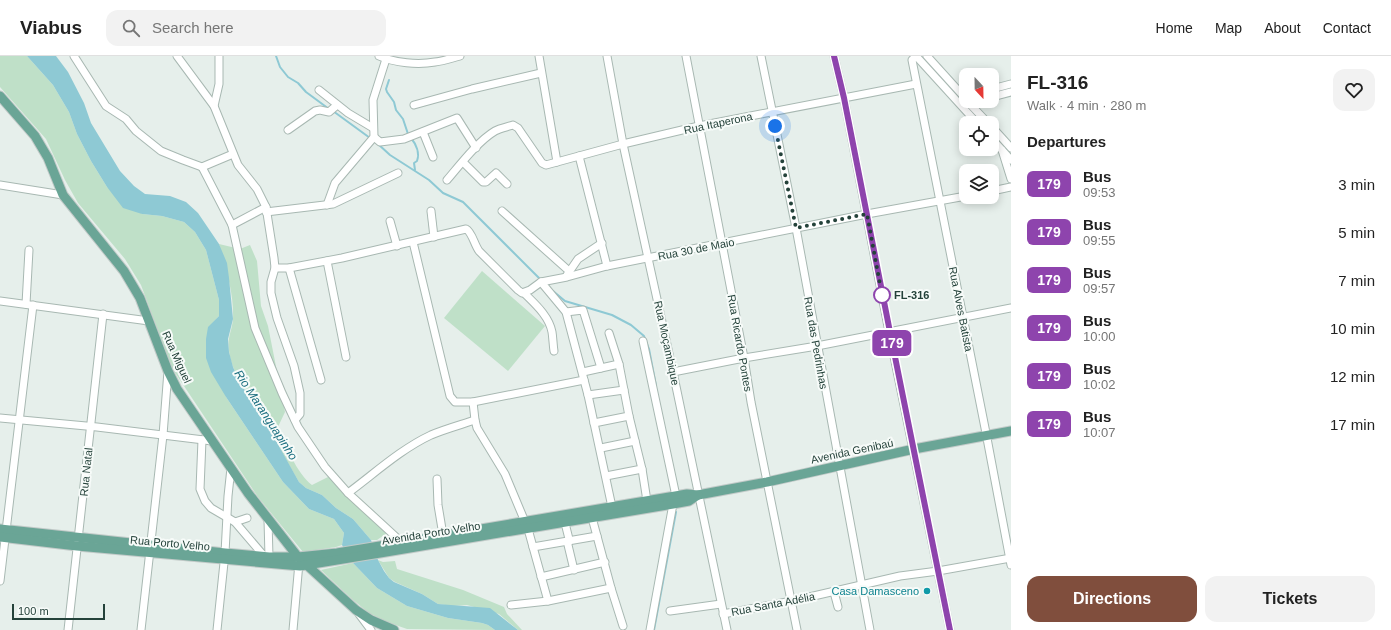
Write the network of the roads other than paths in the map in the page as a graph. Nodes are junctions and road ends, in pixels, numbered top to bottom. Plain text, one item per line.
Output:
1 (74, 56) edge
2 (177, 56) edge
3 (219, 56) edge
4 (460, 56) edge
5 (539, 56) edge
6 (607, 56) edge
7 (686, 56) edge
8 (761, 56) edge
9 (834, 56) edge
10 (916, 56) edge
11 (927, 56) edge
12 (383, 57) edge
13 (541, 73) junction
14 (916, 84) junction
15 (1011, 84) edge
16 (999, 87) edge
17 (318, 90) dead end
18 (959, 92) edge
19 (1011, 92) edge
20 (959, 94) edge
21 (999, 95) edge
22 (0, 96) edge
23 (844, 98) junction
24 (337, 105) junction
25 (414, 105) dead end
26 (214, 106) junction
27 (974, 108) edge
28 (772, 112) junction
29 (981, 116) edge
30 (699, 126) junction
31 (373, 128) junction
32 (288, 130) dead end
33 (423, 132) junction
34 (999, 135) edge
35 (373, 139) junction
36 (624, 144) junction
37 (999, 147) edge
38 (476, 148) junction
39 (1011, 148) edge
40 (1002, 150) junction
41 (233, 154) junction
42 (579, 156) junction
43 (433, 157) dead end
44 (1011, 160) edge
45 (463, 162) junction
46 (558, 162) junction
47 (202, 167) junction
48 (398, 174) dead end
49 (1011, 179) edge
50 (447, 180) dead end
51 (507, 184) dead end
52 (0, 185) edge
53 (1011, 187) edge
54 (999, 190) edge
55 (64, 195) junction
56 (959, 198) edge
57 (940, 202) junction
58 (327, 205) junction
59 (266, 209) junction
60 (431, 211) dead end
61 (502, 211) dead end
62 (867, 214) junction
63 (390, 220) dead end
64 (232, 225) junction
65 (796, 228) junction
66 (434, 237) junction
67 (413, 242) junction
68 (602, 243) junction
69 (722, 244) junction
70 (397, 246) junction
71 (29, 250) dead end
72 (648, 259) junction
73 (328, 261) junction
74 (607, 266) junction
75 (275, 268) junction
76 (289, 268) junction
77 (568, 274) junction
78 (541, 282) junction
79 (524, 292) junction
80 (0, 301) edge
81 (30, 305) junction
82 (1011, 308) edge
83 (566, 312) junction
84 (103, 314) junction
85 (962, 317) junction
86 (149, 321) junction
87 (890, 332) junction
88 (609, 333) dead end
89 (643, 341) dead end
90 (817, 346) junction
91 (554, 352) dead end
92 (346, 357) dead end
93 (744, 358) junction
94 (619, 364) junction
95 (601, 368) junction
96 (168, 371) junction
97 (582, 372) junction
98 (673, 372) junction
99 (320, 380) dead end
100 (584, 380) junction
101 (624, 390) junction
102 (588, 395) junction
103 (473, 402) junction
104 (629, 416) junction
105 (0, 418) edge
106 (20, 419) junction
107 (295, 420) junction
108 (475, 420) junction
109 (594, 423) junction
110 (91, 427) junction
111 (1011, 431) edge
112 (163, 435) junction
113 (987, 436) junction
114 (202, 440) junction
115 (212, 441) junction
116 (635, 441) junction
117 (600, 448) junction
118 (914, 449) junction
119 (839, 466) junction
120 (231, 468) junction
121 (642, 469) junction
122 (606, 476) junction
123 (437, 479) dead end
124 (767, 482) junction
125 (348, 493) junction
126 (698, 495) junction
127 (674, 500) junction
128 (647, 501) junction
129 (612, 507) junction
130 (591, 514) junction
131 (227, 518) junction
132 (247, 518) dead end
133 (268, 520) junction
134 (235, 522) junction
135 (565, 523) junction
136 (526, 525) junction
137 (3, 534) edge
138 (443, 535) junction
139 (597, 536) junction
140 (78, 542) junction
141 (569, 542) junction
142 (398, 543) junction
143 (533, 547) junction
144 (151, 549) junction
145 (376, 550) junction
146 (225, 556) junction
147 (267, 556) junction
148 (338, 556) joint
149 (1011, 560) edge
150 (302, 562) junction
151 (605, 562) junction
152 (574, 570) junction
153 (938, 571) junction
154 (541, 577) junction
155 (0, 581) edge
156 (862, 584) junction
157 (611, 588) junction
158 (834, 592) junction
159 (548, 601) junction
160 (792, 601) junction
161 (721, 604) junction
162 (511, 605) dead end
163 (838, 607) dead end
164 (356, 610) junction
165 (670, 611) dead end
166 (723, 614) junction
167 (623, 626) dead end
168 (68, 630) edge
169 (141, 630) edge
170 (217, 630) edge
171 (293, 630) edge
172 (371, 630) edge
173 (394, 630) edge
174 (650, 630) edge
175 (727, 630) edge
176 (797, 630) edge
177 (870, 630) edge
178 (950, 630) edge

1 - 47 street
2 - 26 street
3 - 26 street
4 - 12 street
5 - 13 street
6 - 36 street, Rua Moçambique
7 - 30 street, Rua Ricardo Pontes
8 - 28 street, Rua das Pedrinhas
9 - 23 street
10 - 14 street, Rua Alves Batista
10 - 20 street
11 - 18 street
12 - 31 street
13 - 25 street
13 - 46 street
14 - 23 street, Rua Itaperona
14 - 57 street, Rua Alves Batista
15 - 16 street
17 - 24 street
19 - 21 street
22 - 55 main road, Rua Miguel
23 - 28 street, Rua Itaperona
23 - 62 street
24 - 31 street
24 - 32 street
26 - 41 street
27 - 29 street
28 - 30 street, Rua Itaperona
28 - 65 street, Rua das Pedrinhas
30 - 36 street, Rua Itaperona
30 - 69 street, Rua Ricardo Pontes
31 - 35 street
33 - 35 street
33 - 38 street
33 - 43 street
34 - 39 street
35 - 58 street
36 - 42 street, Rua Itaperona
36 - 72 street, Rua Moçambique
37 - 40 street
38 - 45 street
38 - 46 street, Rua Itaperona
40 - 44 street
40 - 49 street
41 - 47 street
41 - 59 street
42 - 46 street, Rua Itaperona
42 - 68 street
45 - 50 street
45 - 51 street
47 - 64 street
48 - 58 street
52 - 55 street
53 - 54 street
55 - 86 main road, Rua Miguel
56 - 57 street, Rua 30 de Maio
57 - 62 street, Rua 30 de Maio
57 - 85 street, Rua Alves Batista
58 - 59 street
59 - 64 street
59 - 75 street
60 - 66 street
61 - 77 street
62 - 65 street, Rua 30 de Maio
62 - 87 street
63 - 70 street
64 - 107 street
65 - 69 street, Rua 30 de Maio
65 - 90 street, Rua das Pedrinhas
66 - 67 street
66 - 79 street
67 - 70 street
67 - 103 street
68 - 74 street
68 - 77 street
69 - 72 street, Rua 30 de Maio
69 - 93 street, Rua Ricardo Pontes
70 - 73 street
71 - 81 street
72 - 74 street, Rua 30 de Maio
72 - 98 street, Rua Moçambique
73 - 76 street
73 - 92 street
74 - 77 street, Rua 30 de Maio
75 - 76 street
75 - 107 street
76 - 99 street
77 - 78 street, Rua 30 de Maio
78 - 79 street, Rua 30 de Maio
78 - 83 street
79 - 91 street
80 - 81 street
81 - 84 street
81 - 106 street
82 - 85 street
83 - 95 street
83 - 97 street
84 - 86 street
84 - 110 street, Rua Natal
85 - 87 street
85 - 113 street, Rua Alves Batista
86 - 96 main road, Rua Miguel
87 - 90 street
87 - 118 street
88 - 94 street
89 - 127 street
90 - 93 street
90 - 119 street, Rua das Pedrinhas
93 - 98 street
93 - 124 street, Rua Ricardo Pontes
94 - 95 street
94 - 101 street
95 - 97 street
96 - 112 street
96 - 115 main road, Rua Miguel
97 - 100 street
98 - 126 street, Rua Moçambique
100 - 102 street
100 - 103 street
101 - 102 street
101 - 104 street
102 - 109 street
103 - 108 street
104 - 109 street
104 - 116 street
105 - 106 street
106 - 110 street
106 - 137 street
107 - 125 street
108 - 125 street
108 - 136 street
109 - 117 street
110 - 112 street
110 - 140 street, Rua Natal
111 - 113 main road, Avenida Genibaú
112 - 114 street
112 - 144 street
113 - 118 main road, Avenida Genibaú
113 - 149 street, Rua Alves Batista
114 - 115 street
114 - 131 street
115 - 120 main road, Rua Miguel
116 - 117 street
116 - 121 street
117 - 122 street
118 - 119 main road, Avenida Genibaú
118 - 153 street
119 - 124 main road, Avenida Genibaú
119 - 156 street, Rua das Pedrinhas
120 - 131 street
120 - 133 main road, Rua Miguel
121 - 122 street
121 - 128 street
122 - 129 street
123 - 138 street
124 - 126 main road, Avenida Genibaú
124 - 160 street, Rua Ricardo Pontes
125 - 142 street
126 - 127 main road, Avenida Genibaú
126 - 161 street, Rua Moçambique
127 - 128 main road, Avenida Genibaú
127 - 130 main road, Avenida Genibaú
127 - 174 street
128 - 129 main road, Avenida Genibaú
129 - 130 main road, Avenida Genibaú
130 - 135 main road, Avenida Genibaú
130 - 136 main road, Avenida Genibaú
130 - 139 street
131 - 134 street
131 - 146 street
132 - 134 street
133 - 147 street
133 - 150 main road, Rua Miguel
134 - 147 street
135 - 136 main road, Avenida Genibaú
135 - 141 street
136 - 138 main road, Avenida Porto Velho
136 - 143 street
136 - 145 main road, Avenida Porto Velho
137 - 140 main road, Rua Porto Velho
137 - 155 street
138 - 142 main road, Avenida Porto Velho
139 - 141 street
139 - 151 street
140 - 144 main road, Rua Porto Velho
140 - 168 street, Rua Natal
141 - 143 street
141 - 152 street
142 - 145 main road, Avenida Porto Velho
143 - 154 street
144 - 146 main road, Rua Porto Velho
144 - 169 street
145 - 148 main road, Avenida Porto Velho
146 - 147 main road, Rua Porto Velho
146 - 150 main road, Rua Porto Velho
146 - 170 street
147 - 150 main road, Rua Porto Velho
148 - 150 main road, Rua Porto Velho
149 - 153 street, Rua Santa Adélia
150 - 164 main road, Rua Miguel
150 - 171 street
151 - 152 street
151 - 157 street
152 - 154 street
153 - 156 street, Rua Santa Adélia
153 - 178 street
154 - 159 street
156 - 158 street, Rua Santa Adélia
156 - 177 street, Rua das Pedrinhas
157 - 159 street
157 - 167 street
158 - 160 street, Rua Santa Adélia
158 - 163 street
159 - 162 street
160 - 166 street, Rua Santa Adélia
160 - 176 street, Rua Ricardo Pontes
161 - 165 street
161 - 166 street, Rua Moçambique
164 - 172 street, Rua Miguel
164 - 173 main road
166 - 175 street, Rua Moçambique

